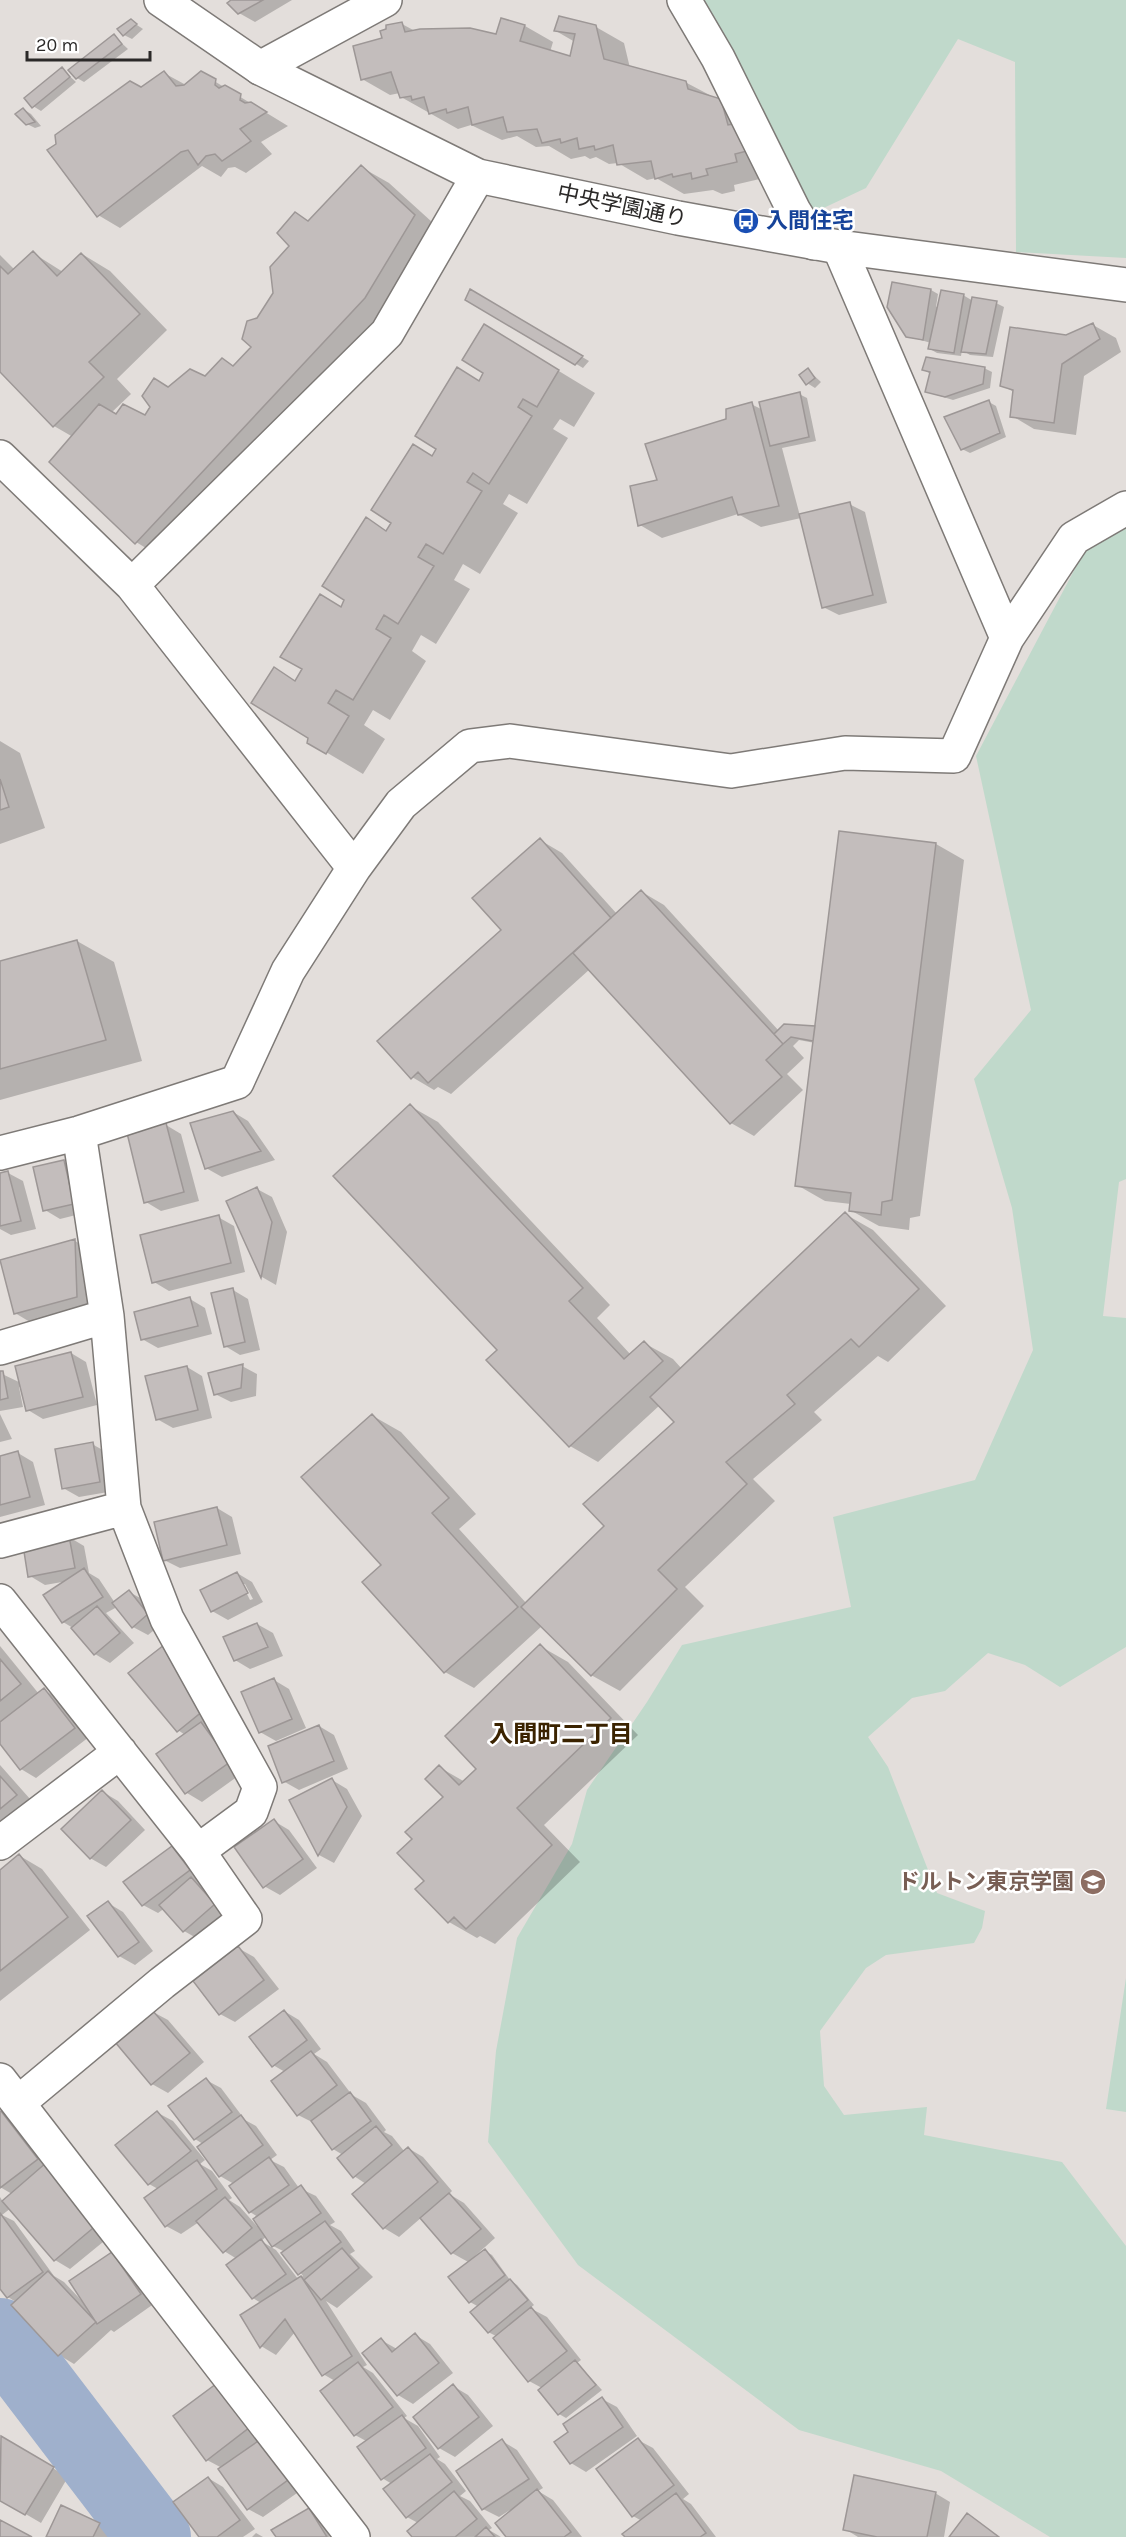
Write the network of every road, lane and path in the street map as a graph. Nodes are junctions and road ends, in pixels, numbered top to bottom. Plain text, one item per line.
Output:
1 (161, 0) edge
2 (384, 0) edge
3 (684, 0) edge
4 (260, 68) junction
5 (478, 176) junction
6 (826, 245) junction
7 (1126, 285) edge
8 (0, 457) edge
9 (1126, 508) edge
10 (132, 585) junction
11 (1007, 638) junction
12 (354, 868) junction
13 (80, 1133) junction
14 (0, 1153) edge
15 (107, 1316) junction
16 (0, 1348) edge
17 (124, 1508) junction
18 (0, 1541) edge
19 (0, 1601) edge
20 (120, 1752) junction
21 (0, 1842) edge
22 (198, 1851) junction
23 (9, 2092) edge
24 (353, 2537) edge

1 - 4 street, 中央学園通り
2 - 4 street
3 - 6 street
4 - 5 street, 中央学園通り
5 - 6 street, 中央学園通り
5 - 10 street
6 - 7 street, 中央学園通り
6 - 11 street
8 - 10 street
9 - 11 street
10 - 12 street
11 - 12 street
12 - 13 street
13 - 14 street
13 - 15 street
15 - 16 street
15 - 17 street
17 - 18 street
17 - 22 street
19 - 20 street
20 - 21 street
20 - 22 street
22 - 23 street
23 - 24 street

